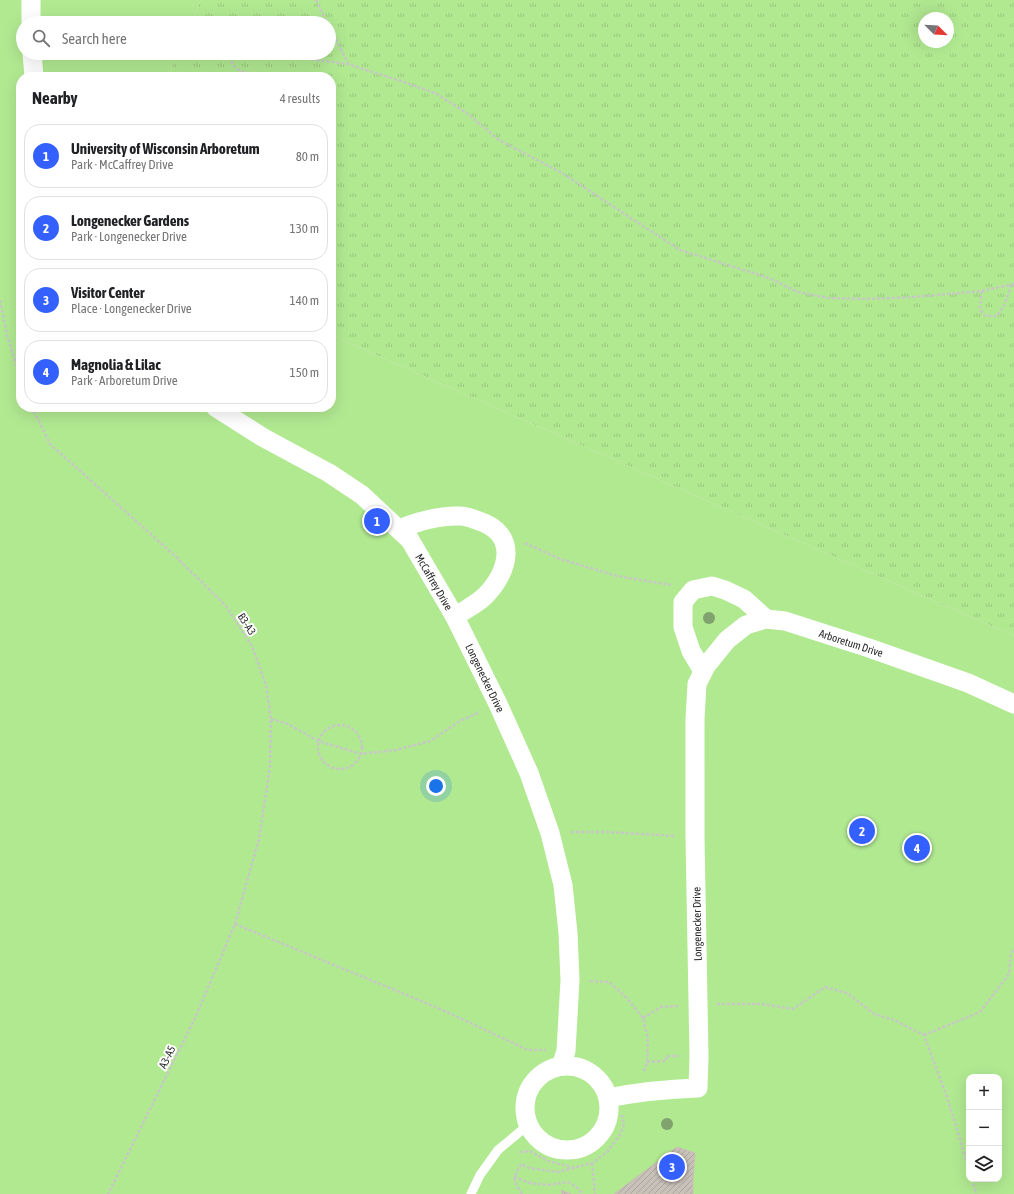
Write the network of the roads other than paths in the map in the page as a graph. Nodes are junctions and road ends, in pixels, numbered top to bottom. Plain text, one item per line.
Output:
1 (31, 0) edge
2 (31, 16) edge
3 (33, 60) edge
4 (34, 72) edge
5 (223, 412) edge
6 (399, 529) junction
7 (454, 617) junction
8 (766, 619) junction
9 (703, 671) junction
10 (1014, 704) edge
11 (563, 1059) junction
12 (608, 1098) junction
13 (528, 1125) junction
14 (471, 1194) edge

1 - 2 street
3 - 4 street
5 - 6 street, McCaffrey Drive
6 - 7 street, McCaffrey Drive
6 - 7 street, McCaffrey Drive
7 - 11 street, Longenecker Drive
8 - 9 street, Arboretum Drive
8 - 9 street
8 - 10 street, Arboretum Drive
9 - 12 street, Longenecker Drive
11 - 12 street
11 - 13 street
12 - 13 street
13 - 14 lane

